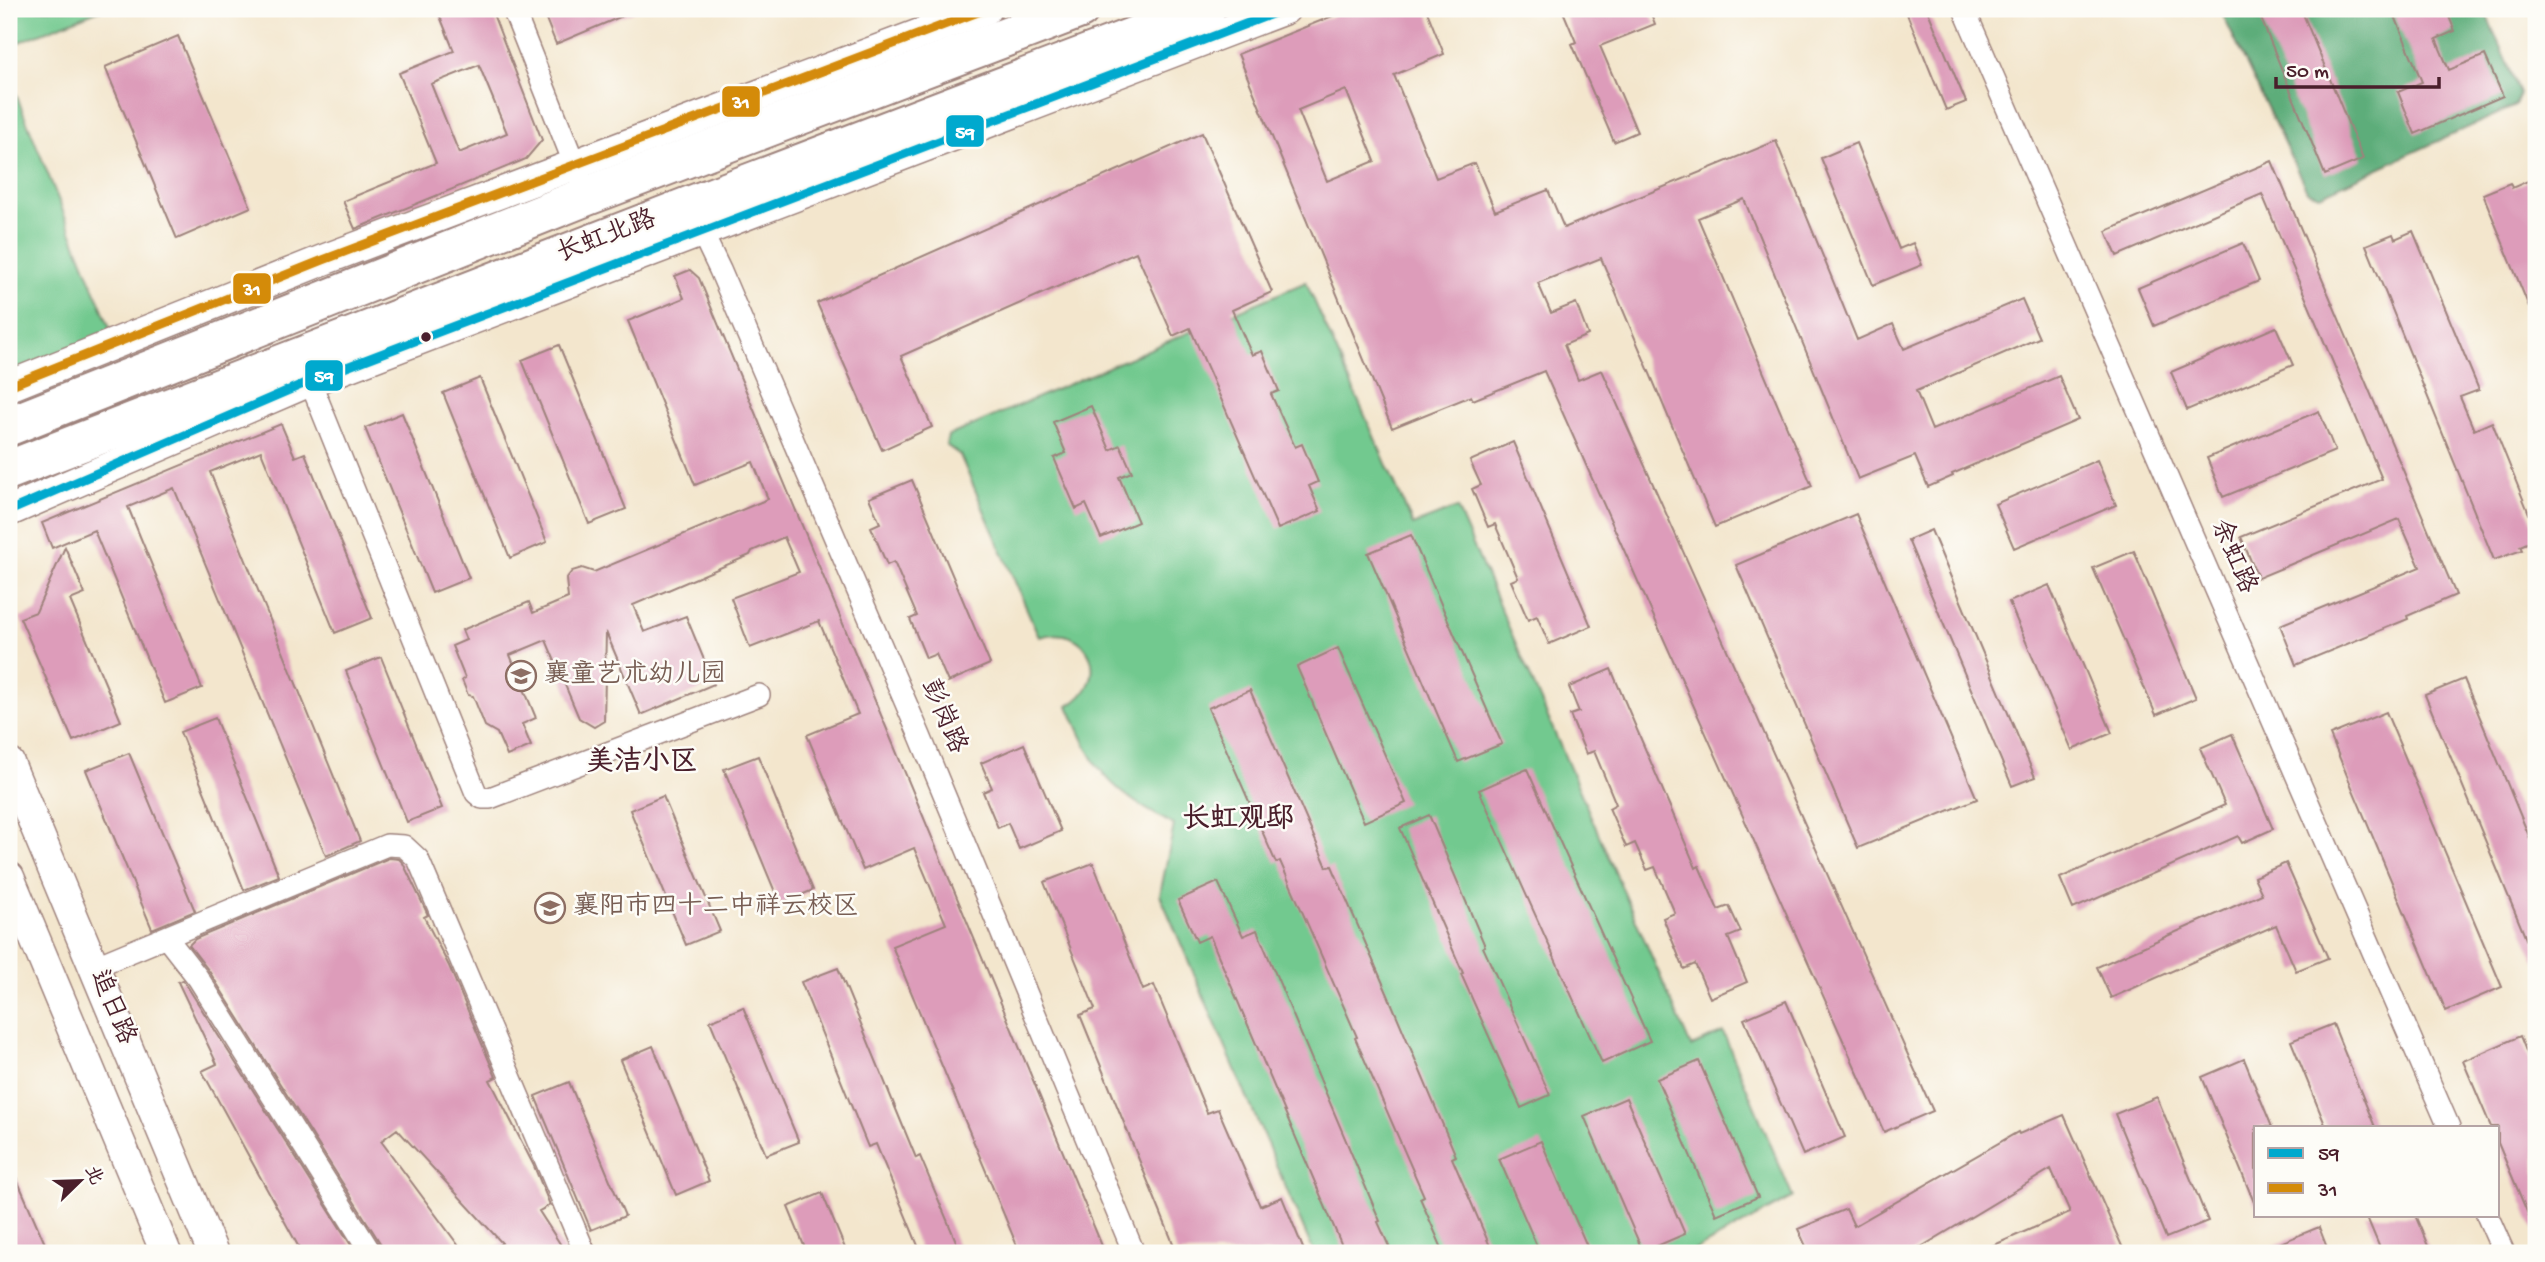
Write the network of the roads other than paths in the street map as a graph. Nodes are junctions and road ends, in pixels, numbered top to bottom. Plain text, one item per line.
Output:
1 (513, 9) edge
2 (986, 9) edge
3 (1080, 9) edge
4 (1206, 9) edge
5 (1285, 9) edge
6 (1964, 9) edge
7 (580, 180) junction
8 (696, 219) junction
9 (310, 382) junction
10 (9, 386) edge
11 (87, 396) junction
12 (9, 408) edge
13 (9, 426) edge
14 (9, 470) edge
15 (9, 511) edge
16 (758, 695) dead end
17 (9, 763) edge
18 (9, 877) edge
19 (166, 937) junction
20 (94, 967) junction
21 (2449, 1126) edge
22 (2487, 1216) edge
23 (166, 1253) edge
24 (213, 1253) edge
25 (371, 1253) edge
26 (585, 1253) edge
27 (1134, 1253) edge
28 (2504, 1253) edge

1 - 7 street
2 - 7 street
3 - 7 highway, 长虹北路
4 - 8 highway, 长虹北路
5 - 8 street
6 - 21 street, 余虹路
7 - 10 street
7 - 11 highway, 长虹北路
8 - 9 street
8 - 14 highway, 长虹北路
8 - 27 street, 彭岗路
9 - 15 street
9 - 16 street
11 - 12 street
11 - 13 highway, 长虹北路
17 - 20 street, 追日路
18 - 23 street, 追日路
19 - 20 street
19 - 25 street
19 - 26 street
20 - 24 street, 追日路
22 - 28 street

